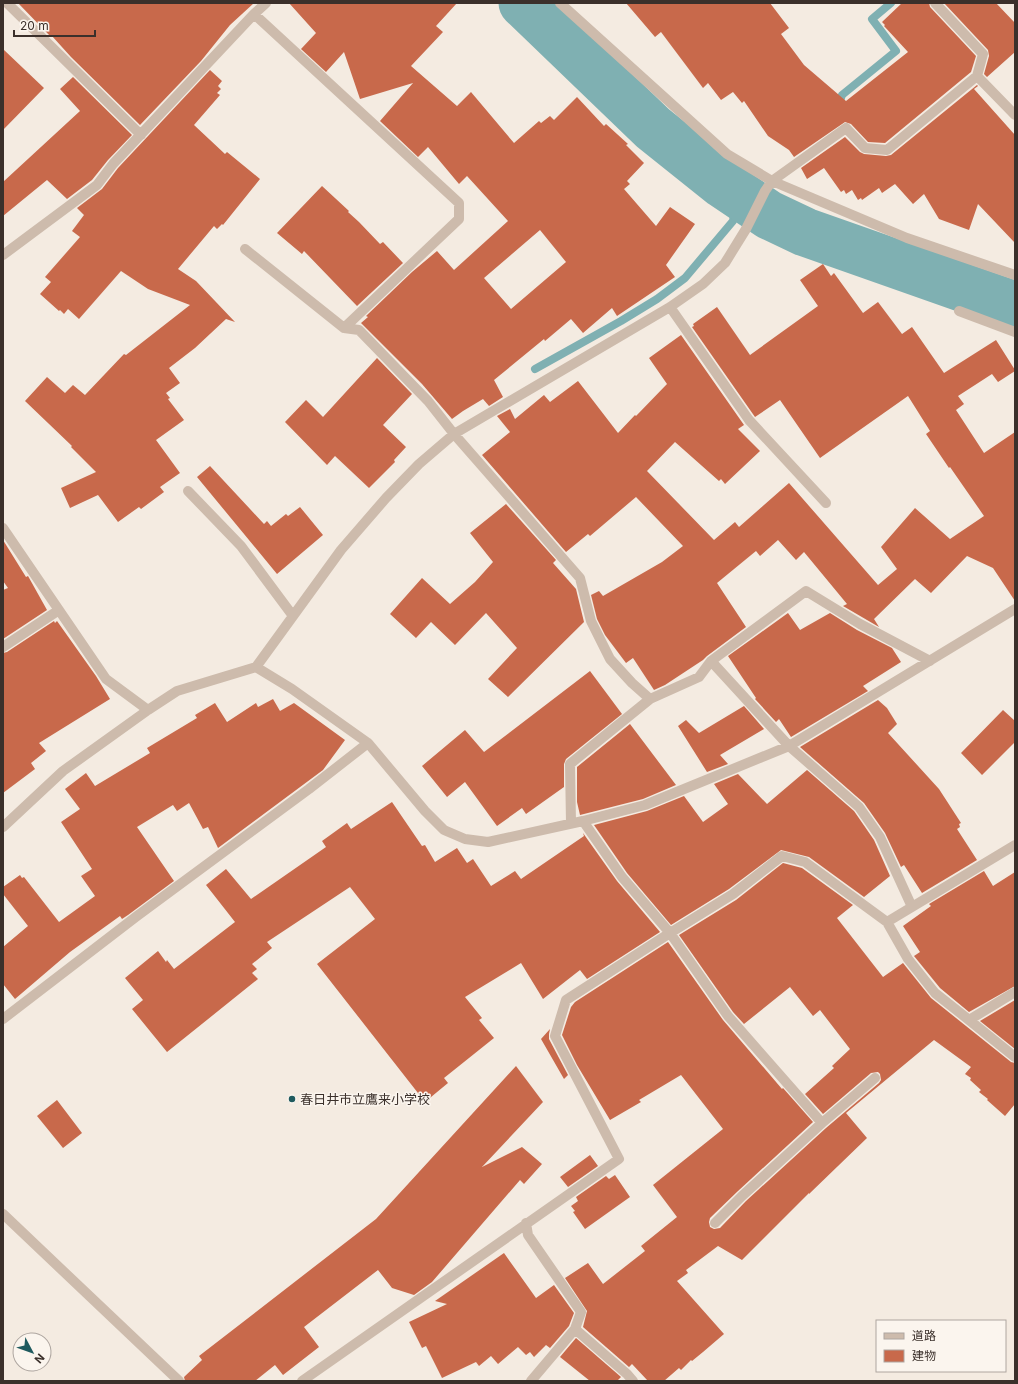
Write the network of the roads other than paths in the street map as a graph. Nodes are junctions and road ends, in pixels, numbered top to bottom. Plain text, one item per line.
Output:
1 (7, 3) edge
2 (266, 3) edge
3 (560, 3) edge
4 (935, 3) edge
5 (254, 14) junction
6 (977, 76) junction
7 (1015, 115) edge
8 (141, 135) junction
9 (772, 181) junction
10 (245, 249) dead end
11 (3, 255) edge
12 (1015, 275) edge
13 (670, 308) junction
14 (959, 311) dead end
15 (344, 328) junction
16 (1015, 332) edge
17 (454, 434) junction
18 (188, 491) dead end
19 (826, 503) dead end
20 (3, 528) edge
21 (1015, 609) edge
22 (59, 610) junction
23 (293, 616) junction
24 (3, 647) edge
25 (711, 661) junction
26 (930, 661) junction
27 (256, 667) junction
28 (650, 699) junction
29 (148, 710) junction
30 (368, 743) junction
31 (789, 746) junction
32 (583, 821) junction
33 (571, 824) junction
34 (3, 828) edge
35 (1015, 845) edge
36 (912, 907) junction
37 (887, 922) junction
38 (670, 933) junction
39 (1015, 992) edge
40 (3, 1020) edge
41 (969, 1020) junction
42 (1015, 1057) edge
43 (875, 1078) dead end
44 (822, 1124) junction
45 (3, 1214) edge
46 (526, 1224) junction
47 (715, 1224) dead end
48 (575, 1329) junction
49 (179, 1381) edge
50 (302, 1381) edge
51 (531, 1381) edge
52 (633, 1381) edge

1 - 8 street
2 - 5 street
3 - 9 street
4 - 6 street
5 - 8 street
5 - 15 street
6 - 7 street
6 - 9 street
8 - 11 street
9 - 12 street
9 - 13 street
10 - 15 street
13 - 17 street
13 - 19 street
14 - 16 street
15 - 17 street
17 - 23 street
17 - 28 street
18 - 23 street
20 - 22 street
21 - 26 street
22 - 24 street
22 - 29 street
23 - 27 street
25 - 26 street
25 - 28 street
25 - 31 street
26 - 31 street
27 - 29 street
27 - 30 street
28 - 33 street
29 - 34 street
30 - 33 street
30 - 40 street
31 - 32 street
31 - 36 street
32 - 33 street
32 - 38 street
35 - 36 street
36 - 37 street
37 - 38 street
37 - 41 street
38 - 44 street
38 - 46 street
39 - 41 street
41 - 42 street
43 - 44 street
44 - 47 street
45 - 49 street
46 - 48 street
46 - 50 street
48 - 51 street
48 - 52 street

